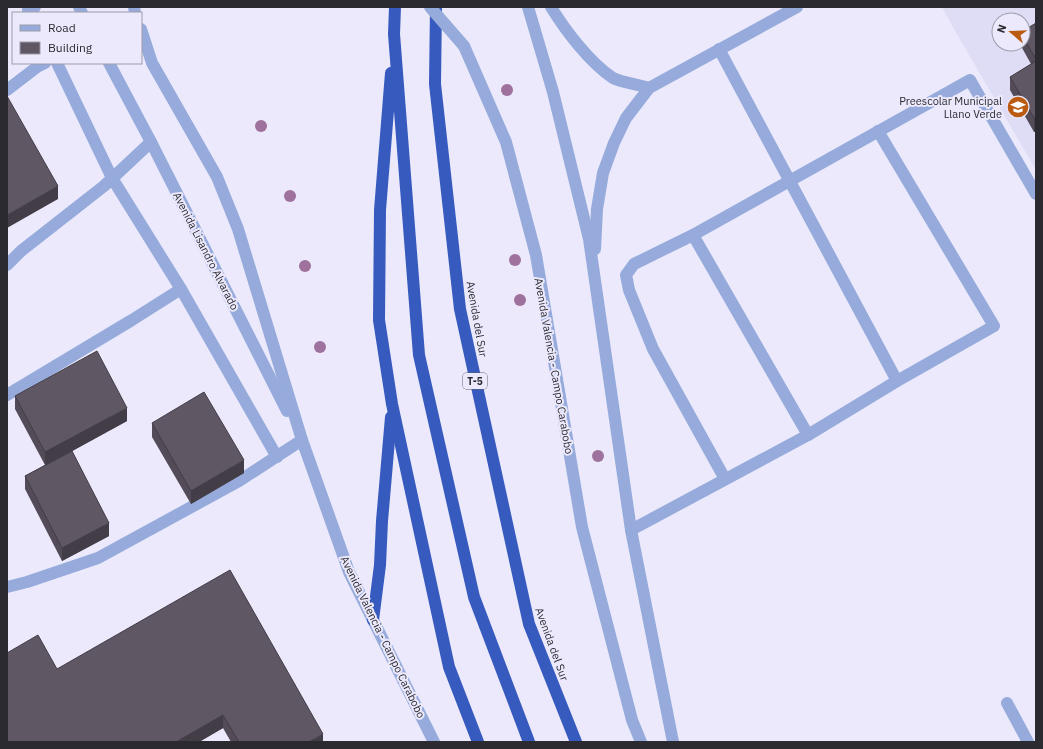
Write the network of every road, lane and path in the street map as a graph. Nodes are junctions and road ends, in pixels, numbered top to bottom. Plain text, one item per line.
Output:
1 (395, 7) edge
2 (430, 7) edge
3 (436, 7) edge
4 (528, 7) edge
5 (551, 7) edge
6 (798, 7) edge
7 (142, 32) edge
8 (394, 34) junction
9 (719, 49) junction
10 (43, 64) edge
11 (57, 64) edge
12 (110, 64) edge
13 (649, 88) junction
14 (7, 90) edge
15 (878, 130) junction
16 (151, 142) junction
17 (112, 178) junction
18 (790, 180) junction
19 (1036, 194) edge
20 (694, 235) junction
21 (7, 266) edge
22 (593, 271) junction
23 (181, 289) junction
24 (897, 381) junction
25 (7, 395) edge
26 (392, 404) junction
27 (808, 435) junction
28 (302, 440) junction
29 (277, 457) junction
30 (725, 479) junction
31 (631, 530) junction
32 (7, 587) edge
33 (373, 620) junction
34 (1007, 702) dead end
35 (434, 742) edge
36 (478, 742) edge
37 (529, 742) edge
38 (576, 742) edge
39 (641, 742) edge
40 (672, 742) edge
41 (1028, 742) edge

1 - 8 highway
2 - 39 street, Avenida Valencia - Campo Carabobo, bridge
3 - 38 highway, Avenida del Sur / T-5
4 - 22 street
5 - 13 street
6 - 9 street
7 - 28 street
8 - 26 highway
8 - 37 highway
9 - 13 street
9 - 18 street
10 - 14 street
11 - 17 street
12 - 16 street, Avenida Lisandro Alvarado
13 - 22 street
15 - 18 street
15 - 19 street
15 - 24 street
16 - 17 street
16 - 28 street, Avenida Lisandro Alvarado
17 - 21 street
17 - 23 street
18 - 20 street
18 - 24 street
20 - 27 street
20 - 30 street
22 - 31 street
23 - 25 street
23 - 29 street
24 - 27 street
26 - 33 highway
26 - 36 highway
27 - 30 street
28 - 29 street
28 - 33 street, Avenida Valencia - Campo Carabobo
29 - 32 street
30 - 31 street
31 - 40 street
33 - 35 street, Avenida Valencia - Campo Carabobo
34 - 41 street

